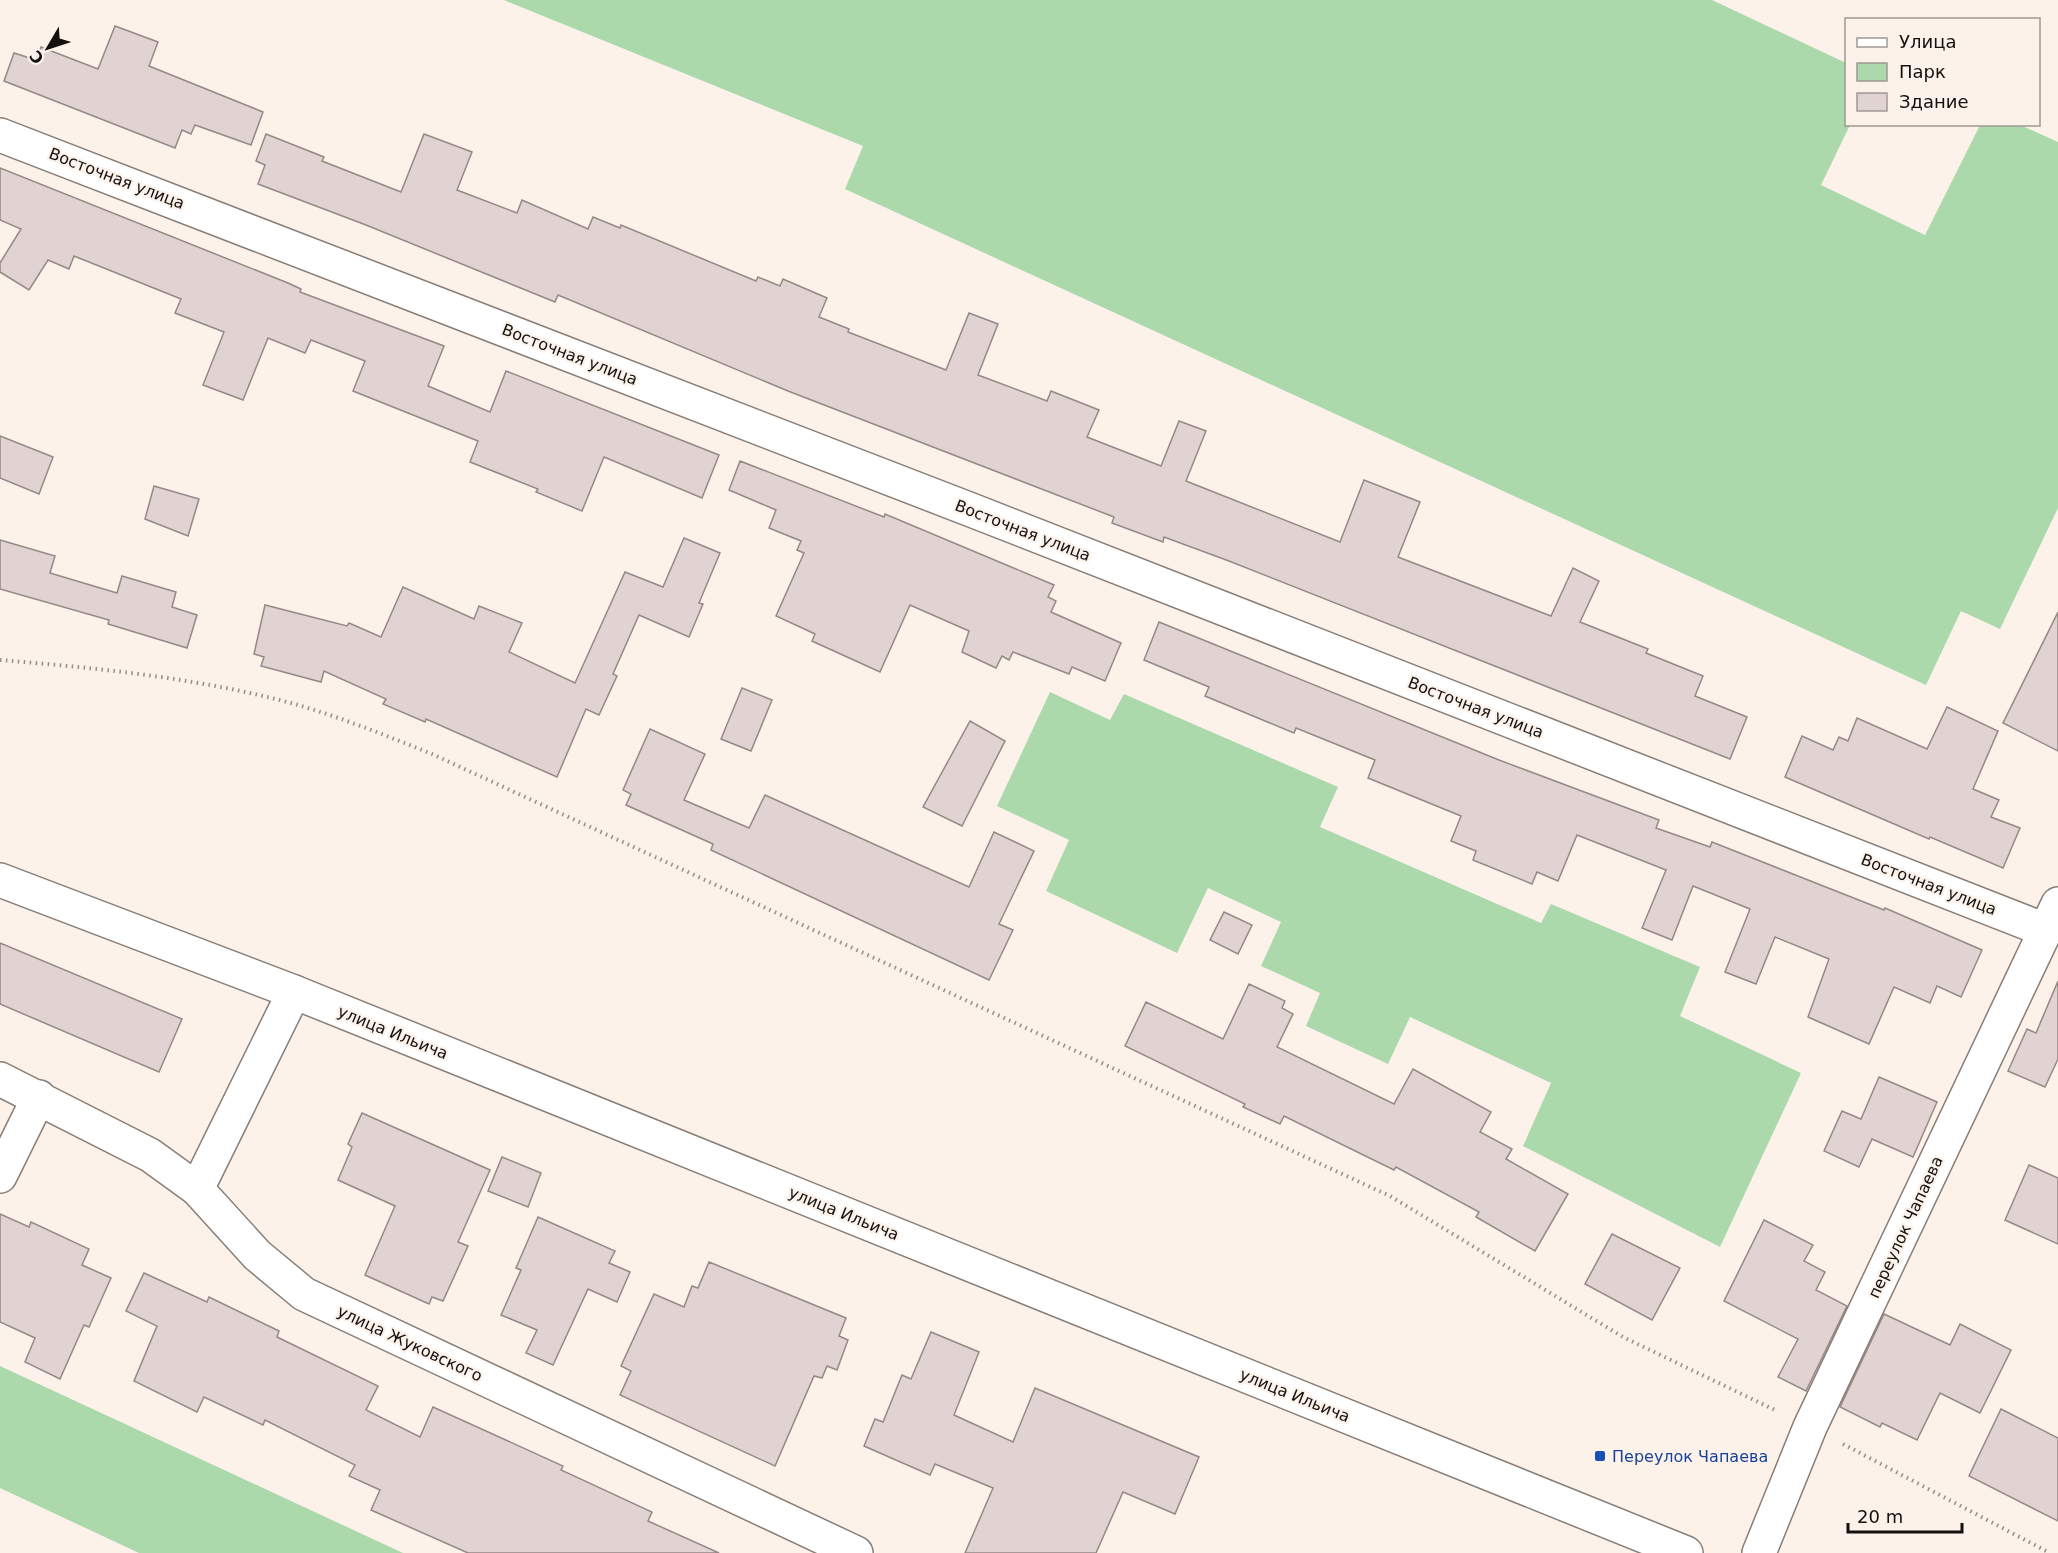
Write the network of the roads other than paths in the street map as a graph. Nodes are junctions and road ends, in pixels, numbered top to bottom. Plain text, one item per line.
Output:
1 (0, 135) edge
2 (0, 879) edge
3 (2052, 917) edge
4 (294, 992) junction
5 (0, 1079) edge
6 (39, 1097) junction
7 (0, 1176) edge
8 (197, 1189) junction
9 (856, 1553) edge
10 (1686, 1553) edge
11 (1759, 1553) edge

1 - 3 street, Восточная улица
2 - 4 street, улица Ильича
3 - 11 street, переулок Чапаева
4 - 8 street
4 - 10 street, улица Ильича
5 - 6 street, улица Жуковского
6 - 7 street
6 - 8 street, улица Жуковского
8 - 9 street, улица Жуковского

